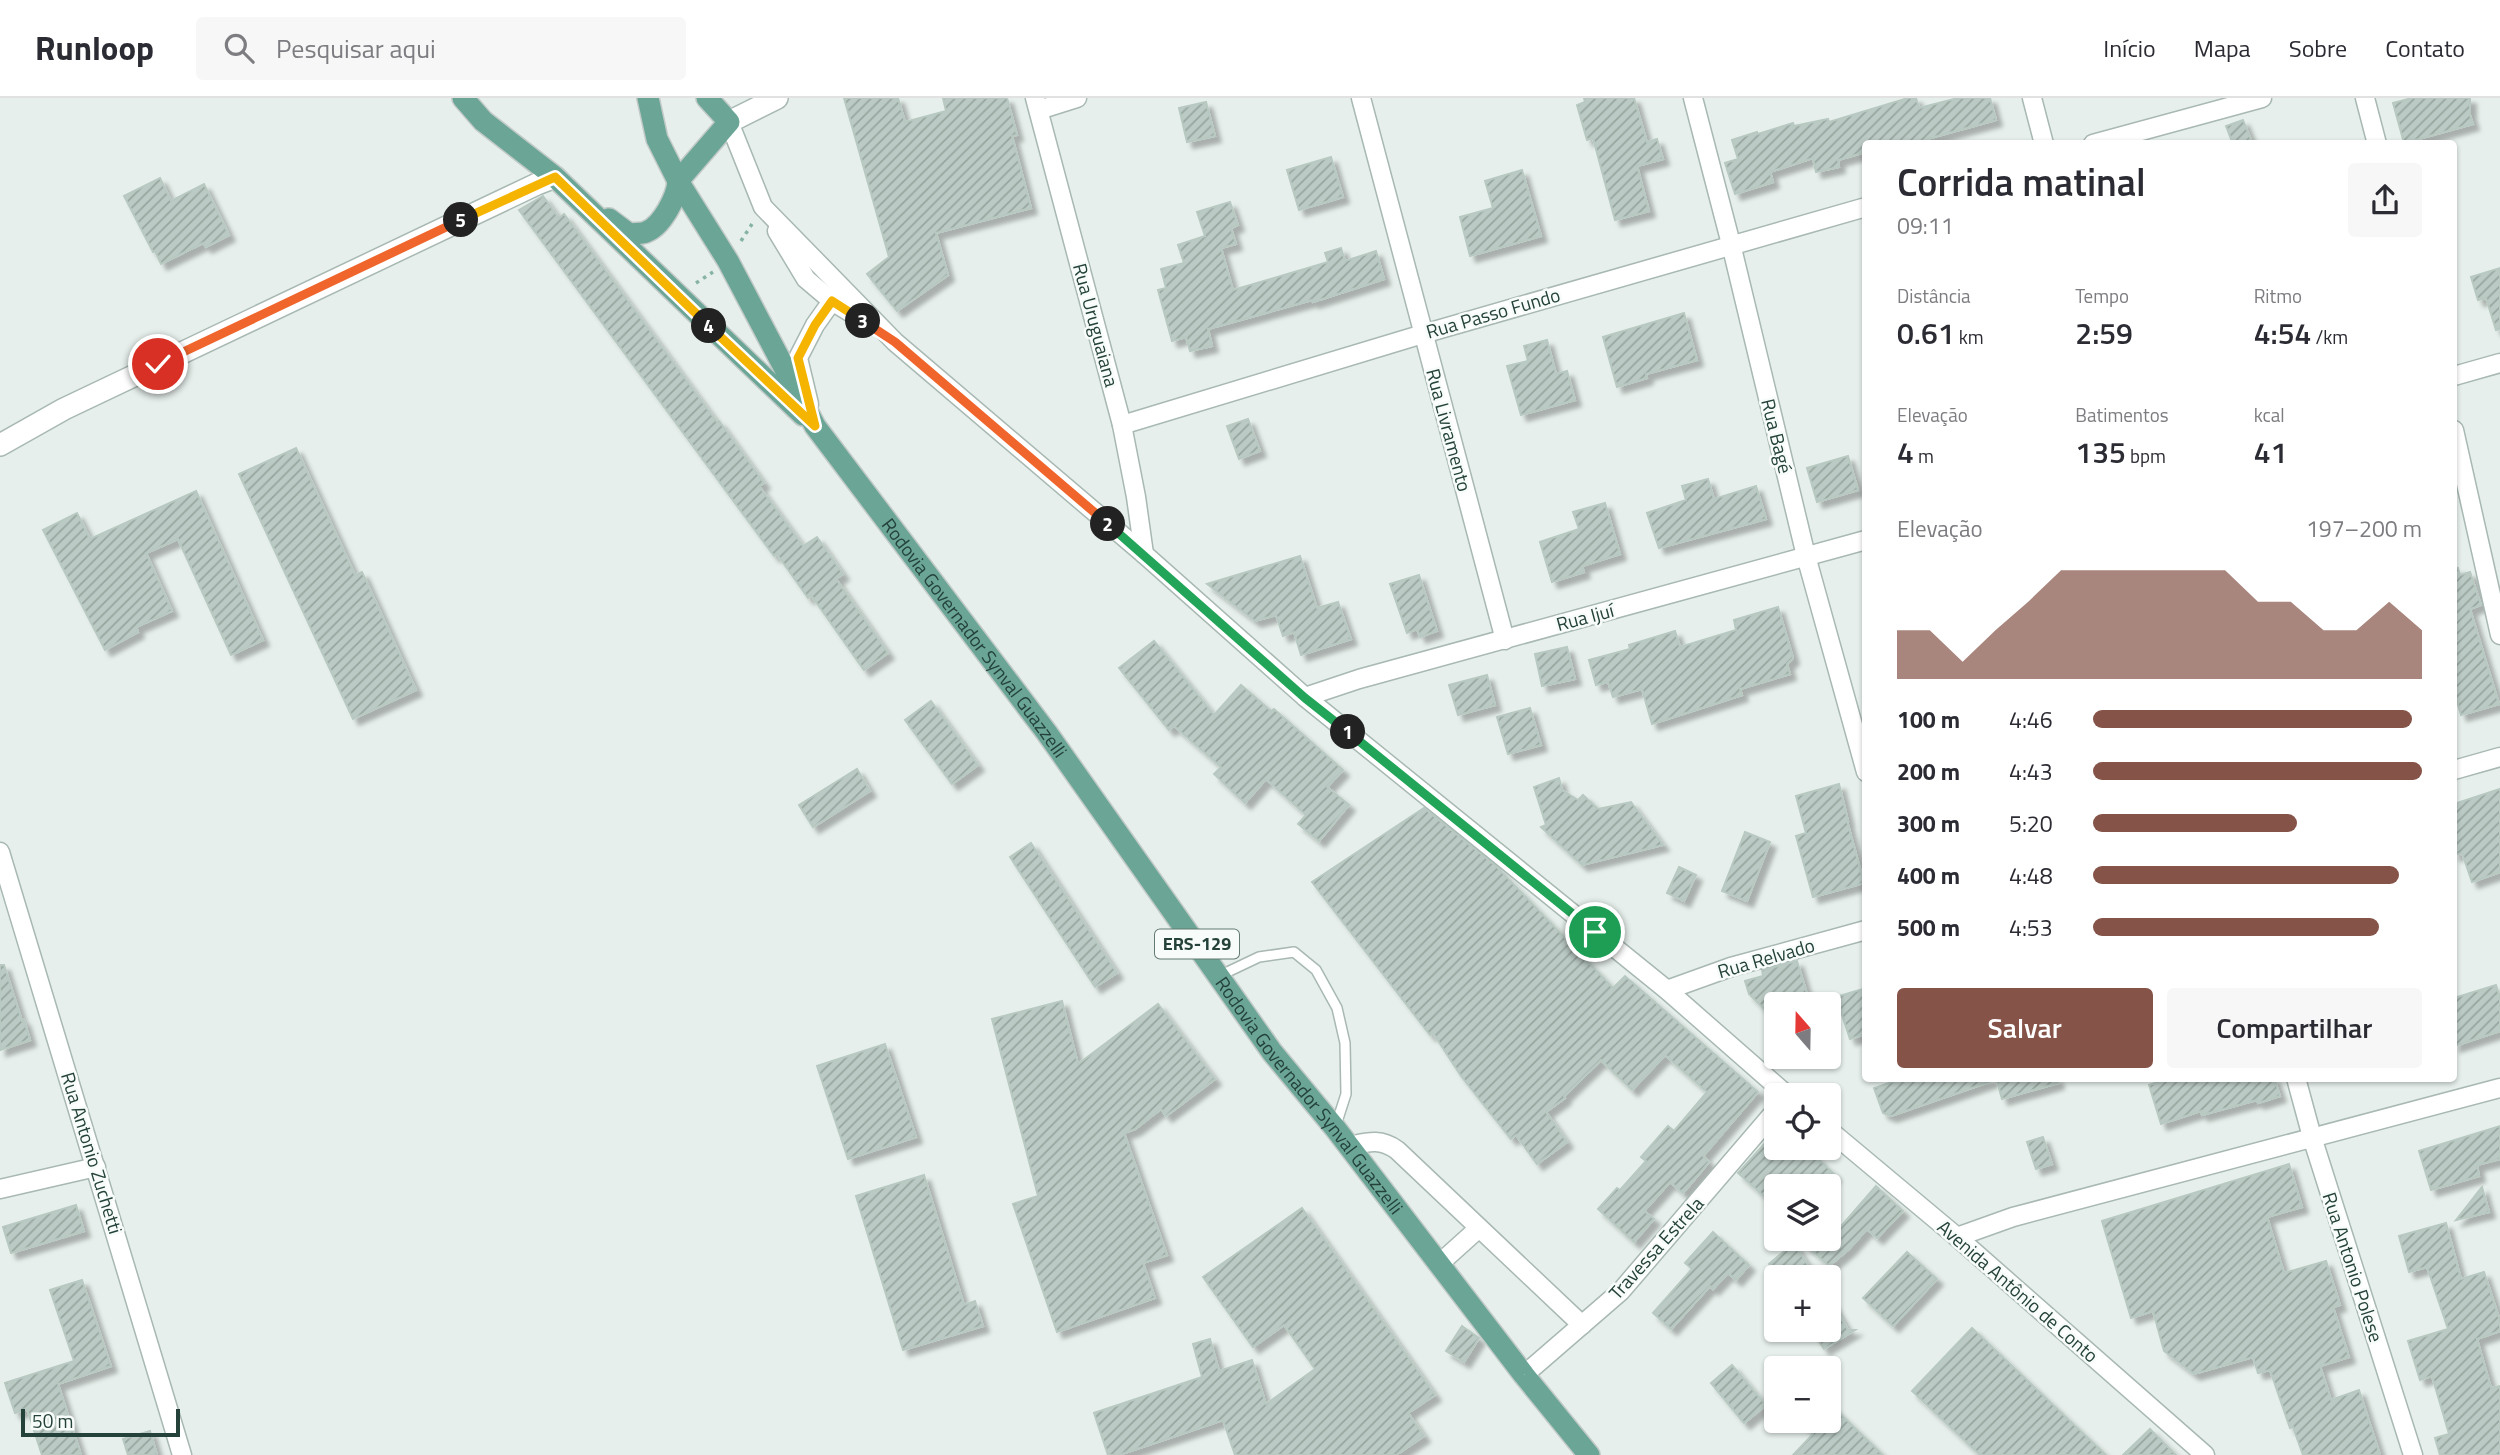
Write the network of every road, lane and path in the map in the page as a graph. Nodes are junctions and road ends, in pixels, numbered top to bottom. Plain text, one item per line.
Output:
1 (453, 98) edge
2 (463, 98) edge
3 (648, 98) edge
4 (707, 98) edge
5 (777, 98) edge
6 (1077, 98) edge
7 (1361, 98) edge
8 (1693, 98) edge
9 (2032, 98) edge
10 (2262, 98) edge
11 (2365, 98) edge
12 (1037, 104) edge
13 (483, 121) junction
14 (729, 122) junction
15 (2042, 140) edge
16 (2108, 140) edge
17 (2377, 140) edge
18 (555, 177) junction
19 (678, 181) junction
20 (763, 207) junction
21 (1862, 207) edge
22 (1731, 244) junction
23 (832, 301) junction
24 (1423, 334) junction
25 (895, 342) junction
26 (2500, 363) edge
27 (2457, 375) edge
28 (1122, 425) junction
29 (815, 426) junction
30 (2457, 442) edge
31 (0, 445) edge
32 (1862, 541) edge
33 (1144, 554) junction
34 (1806, 556) junction
35 (2500, 635) edge
36 (1505, 640) junction
37 (1305, 698) junction
38 (2500, 757) edge
39 (1862, 758) edge
40 (2457, 769) edge
41 (0, 852) edge
42 (1862, 931) edge
43 (1219, 976) junction
44 (1667, 990) junction
45 (2297, 1082) edge
46 (1773, 1083) edge
47 (2500, 1088) edge
48 (1764, 1124) edge
49 (1335, 1128) junction
50 (2312, 1137) junction
51 (1841, 1140) edge
52 (1349, 1146) junction
53 (96, 1167) junction
54 (0, 1189) edge
55 (1479, 1228) junction
56 (1957, 1237) junction
57 (1439, 1264) junction
58 (1582, 1325) junction
59 (1524, 1375) junction
60 (182, 1455) edge
61 (1589, 1455) edge
62 (2205, 1455) edge
63 (2413, 1455) edge

1 - 13 main road
2 - 13 main road, Rodovia Governador Synval Guazzelli / ERS-129
3 - 19 main road, Rodovia Governador Synval Guazzelli / ERS-129
4 - 14 main road
5 - 14 street
6 - 12 street
7 - 24 street, Rua Livramento
8 - 22 street, Rua Bagé
9 - 15 street
10 - 16 street
11 - 17 street
12 - 28 street, Rua Uruguaiana
13 - 18 main road, Rodovia Governador Synval Guazzelli / ERS-129
14 - 19 main road
14 - 20 street
18 - 19 main road
18 - 29 main road, Rodovia Governador Synval Guazzelli / ERS-129
18 - 31 street
19 - 29 main road, Rodovia Governador Synval Guazzelli / ERS-129
20 - 23 street
20 - 25 street
21 - 22 street, Rua Passo Fundo
22 - 24 street, Rua Passo Fundo
22 - 34 street, Rua Bagé
23 - 25 street
23 - 29 street
24 - 28 street, Rua Passo Fundo
24 - 36 street, Rua Livramento
25 - 33 street
26 - 27 street
28 - 33 street, Rua Uruguaiana
29 - 43 main road, Rodovia Governador Synval Guazzelli / ERS-129
30 - 35 street
32 - 34 street, Rua Ijuí
33 - 37 street
34 - 36 street, Rua Ijuí
34 - 39 street, Rua Bagé
36 - 37 street, Rua Ijuí
37 - 44 street
38 - 40 street
41 - 53 street, Rua Antonio Zuchetti
42 - 44 street, Rua Relvado
43 - 49 main road, Rodovia Governador Synval Guazzelli / ERS-129
43 - 49 lane
44 - 46 street
45 - 50 street, Rua Antonio Polese
47 - 50 street
48 - 58 street, Travessa Estrela
49 - 52 main road, Rodovia Governador Synval Guazzelli / ERS-129
50 - 56 street
50 - 63 street, Rua Antonio Polese
51 - 56 street, Avenida Antônio de Conto
52 - 55 street
52 - 57 main road, Rodovia Governador Synval Guazzelli / ERS-129
53 - 54 street
53 - 60 street, Rua Antonio Zuchetti
55 - 57 street
55 - 58 street
56 - 62 street, Avenida Antônio de Conto
57 - 59 main road, Rodovia Governador Synval Guazzelli / ERS-129
58 - 59 street, Travessa Estrela
59 - 61 main road, Rodovia Governador Synval Guazzelli / ERS-129

